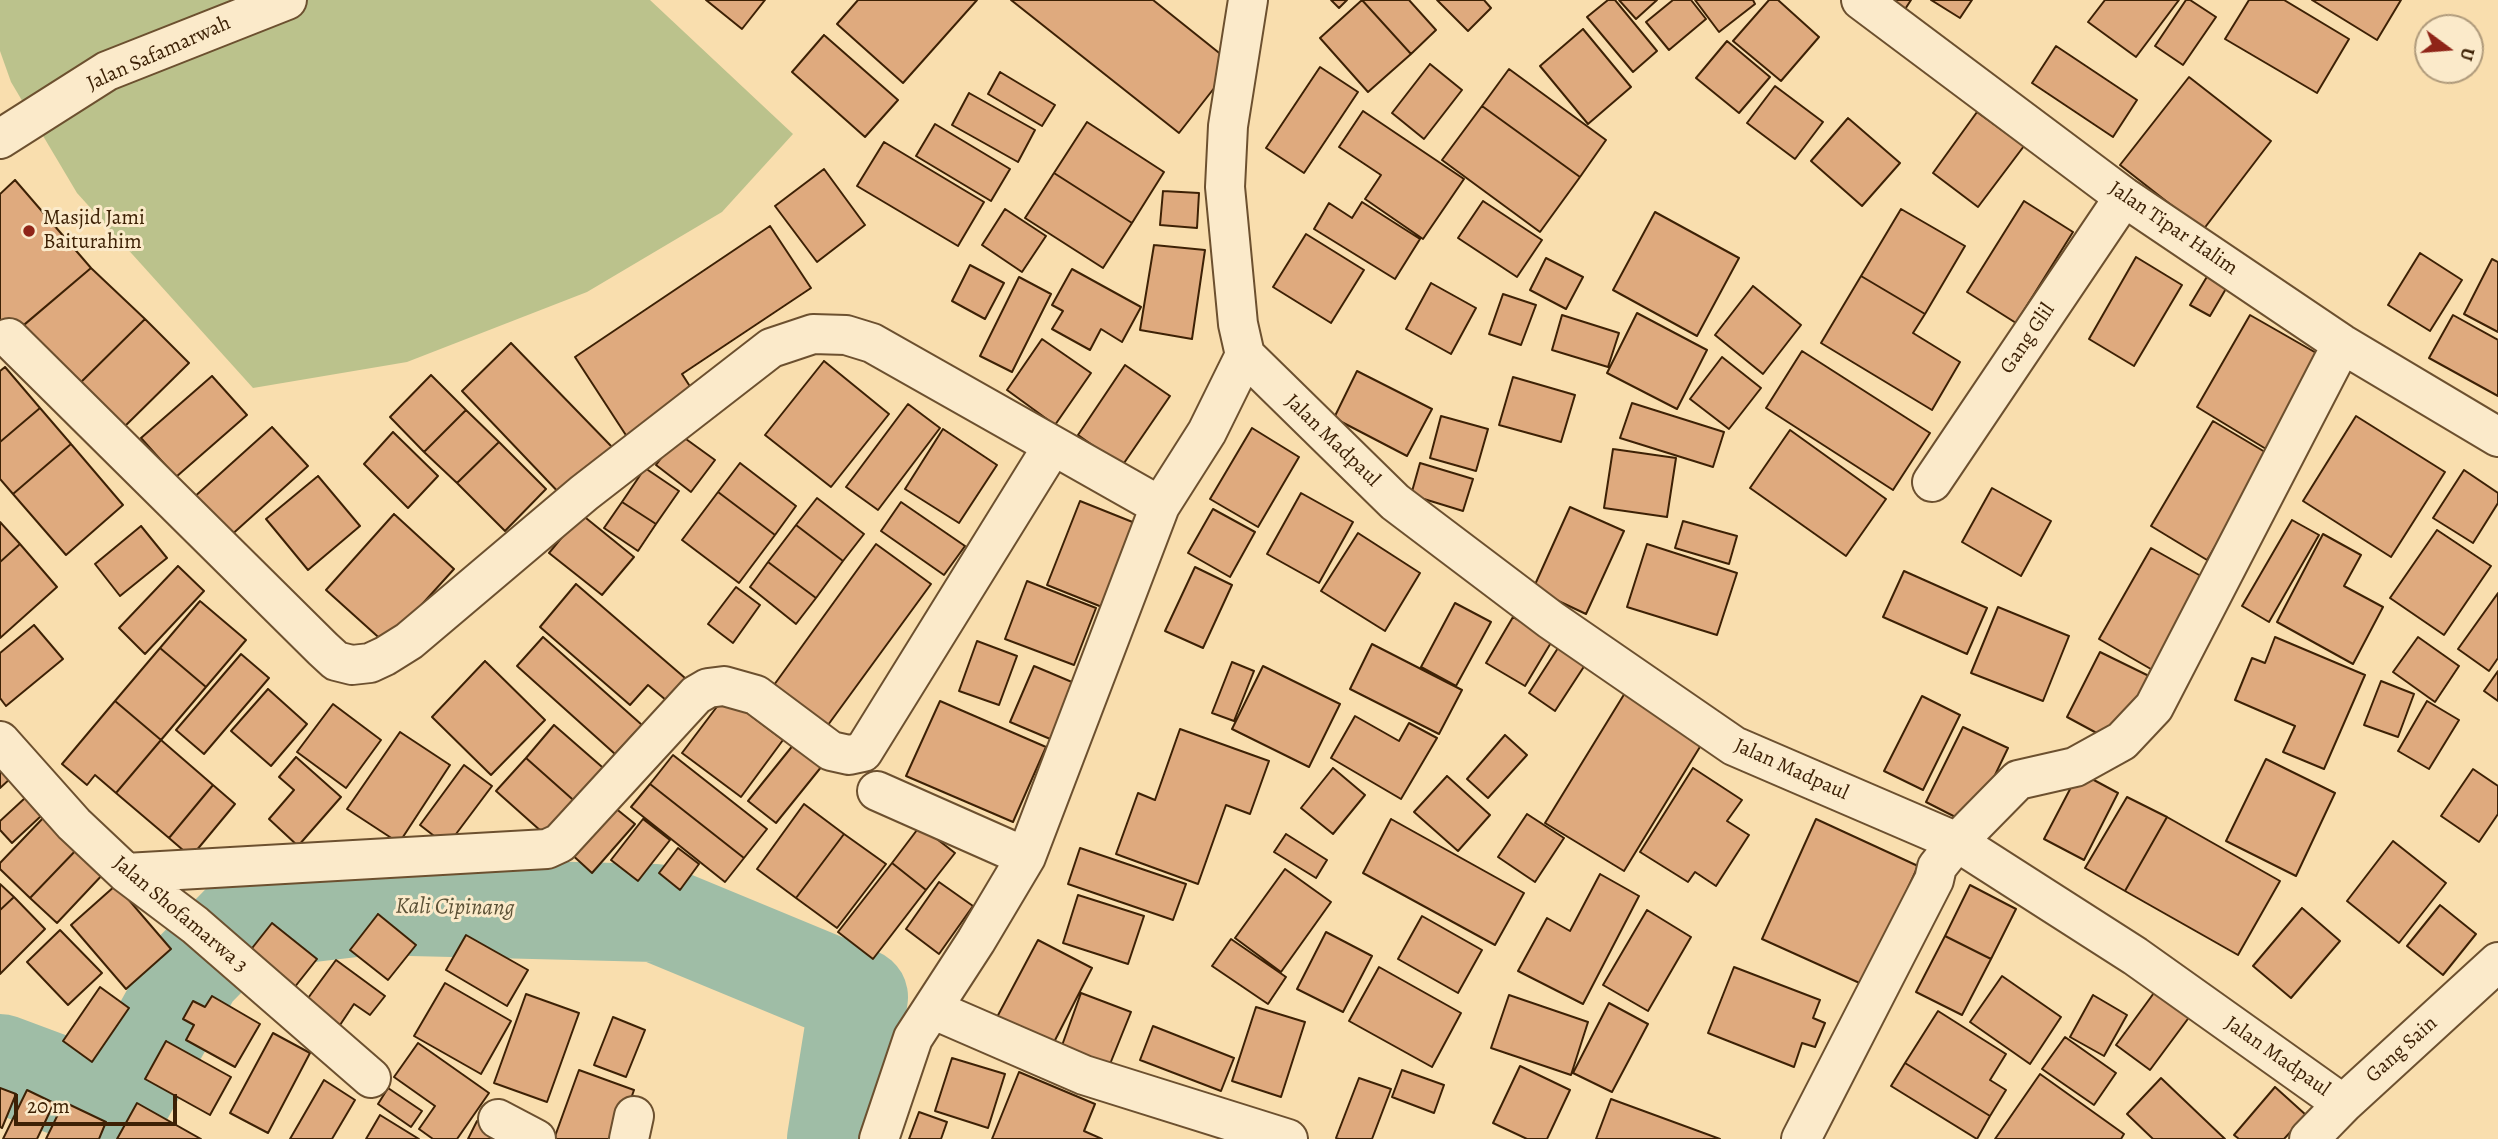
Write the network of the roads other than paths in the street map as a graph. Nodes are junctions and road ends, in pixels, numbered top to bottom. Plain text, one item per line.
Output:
1 (287, 0) edge
2 (1248, 0) edge
3 (1861, 0) edge
4 (0, 139) edge
5 (2124, 197) junction
6 (9, 338) dead end
7 (2342, 344) junction
8 (1245, 355) junction
9 (2498, 437) edge
10 (1052, 447) junction
11 (1932, 482) dead end
12 (1160, 506) junction
13 (0, 741) edge
14 (877, 791) dead end
15 (1957, 842) junction
16 (1026, 857) junction
17 (126, 873) junction
18 (2498, 962) edge
19 (932, 1009) junction
20 (371, 1078) dead end
21 (2343, 1104) junction
22 (498, 1119) dead end
23 (536, 1139) edge
24 (879, 1139) edge
25 (1288, 1139) edge
26 (1801, 1139) edge
27 (2309, 1139) edge

1 - 4 street, Jalan Safamarwah
2 - 8 street
3 - 5 street, Jalan Tipar Halim
5 - 7 street, Jalan Tipar Halim
5 - 11 street, Gang Glil
6 - 10 street
7 - 9 street, Jalan Tipar Halim
7 - 15 street
8 - 12 street
8 - 15 street, Jalan Madpaul
10 - 12 street
10 - 17 street
12 - 16 street
13 - 17 street, Jalan Shofamarwa 3
14 - 16 street
15 - 21 street, Jalan Madpaul
15 - 26 street
16 - 19 street
17 - 20 street, Jalan Shofamarwa 3
18 - 21 street, Gang Sain
19 - 24 street
19 - 25 street
21 - 27 street, Gang Sain
22 - 23 street

